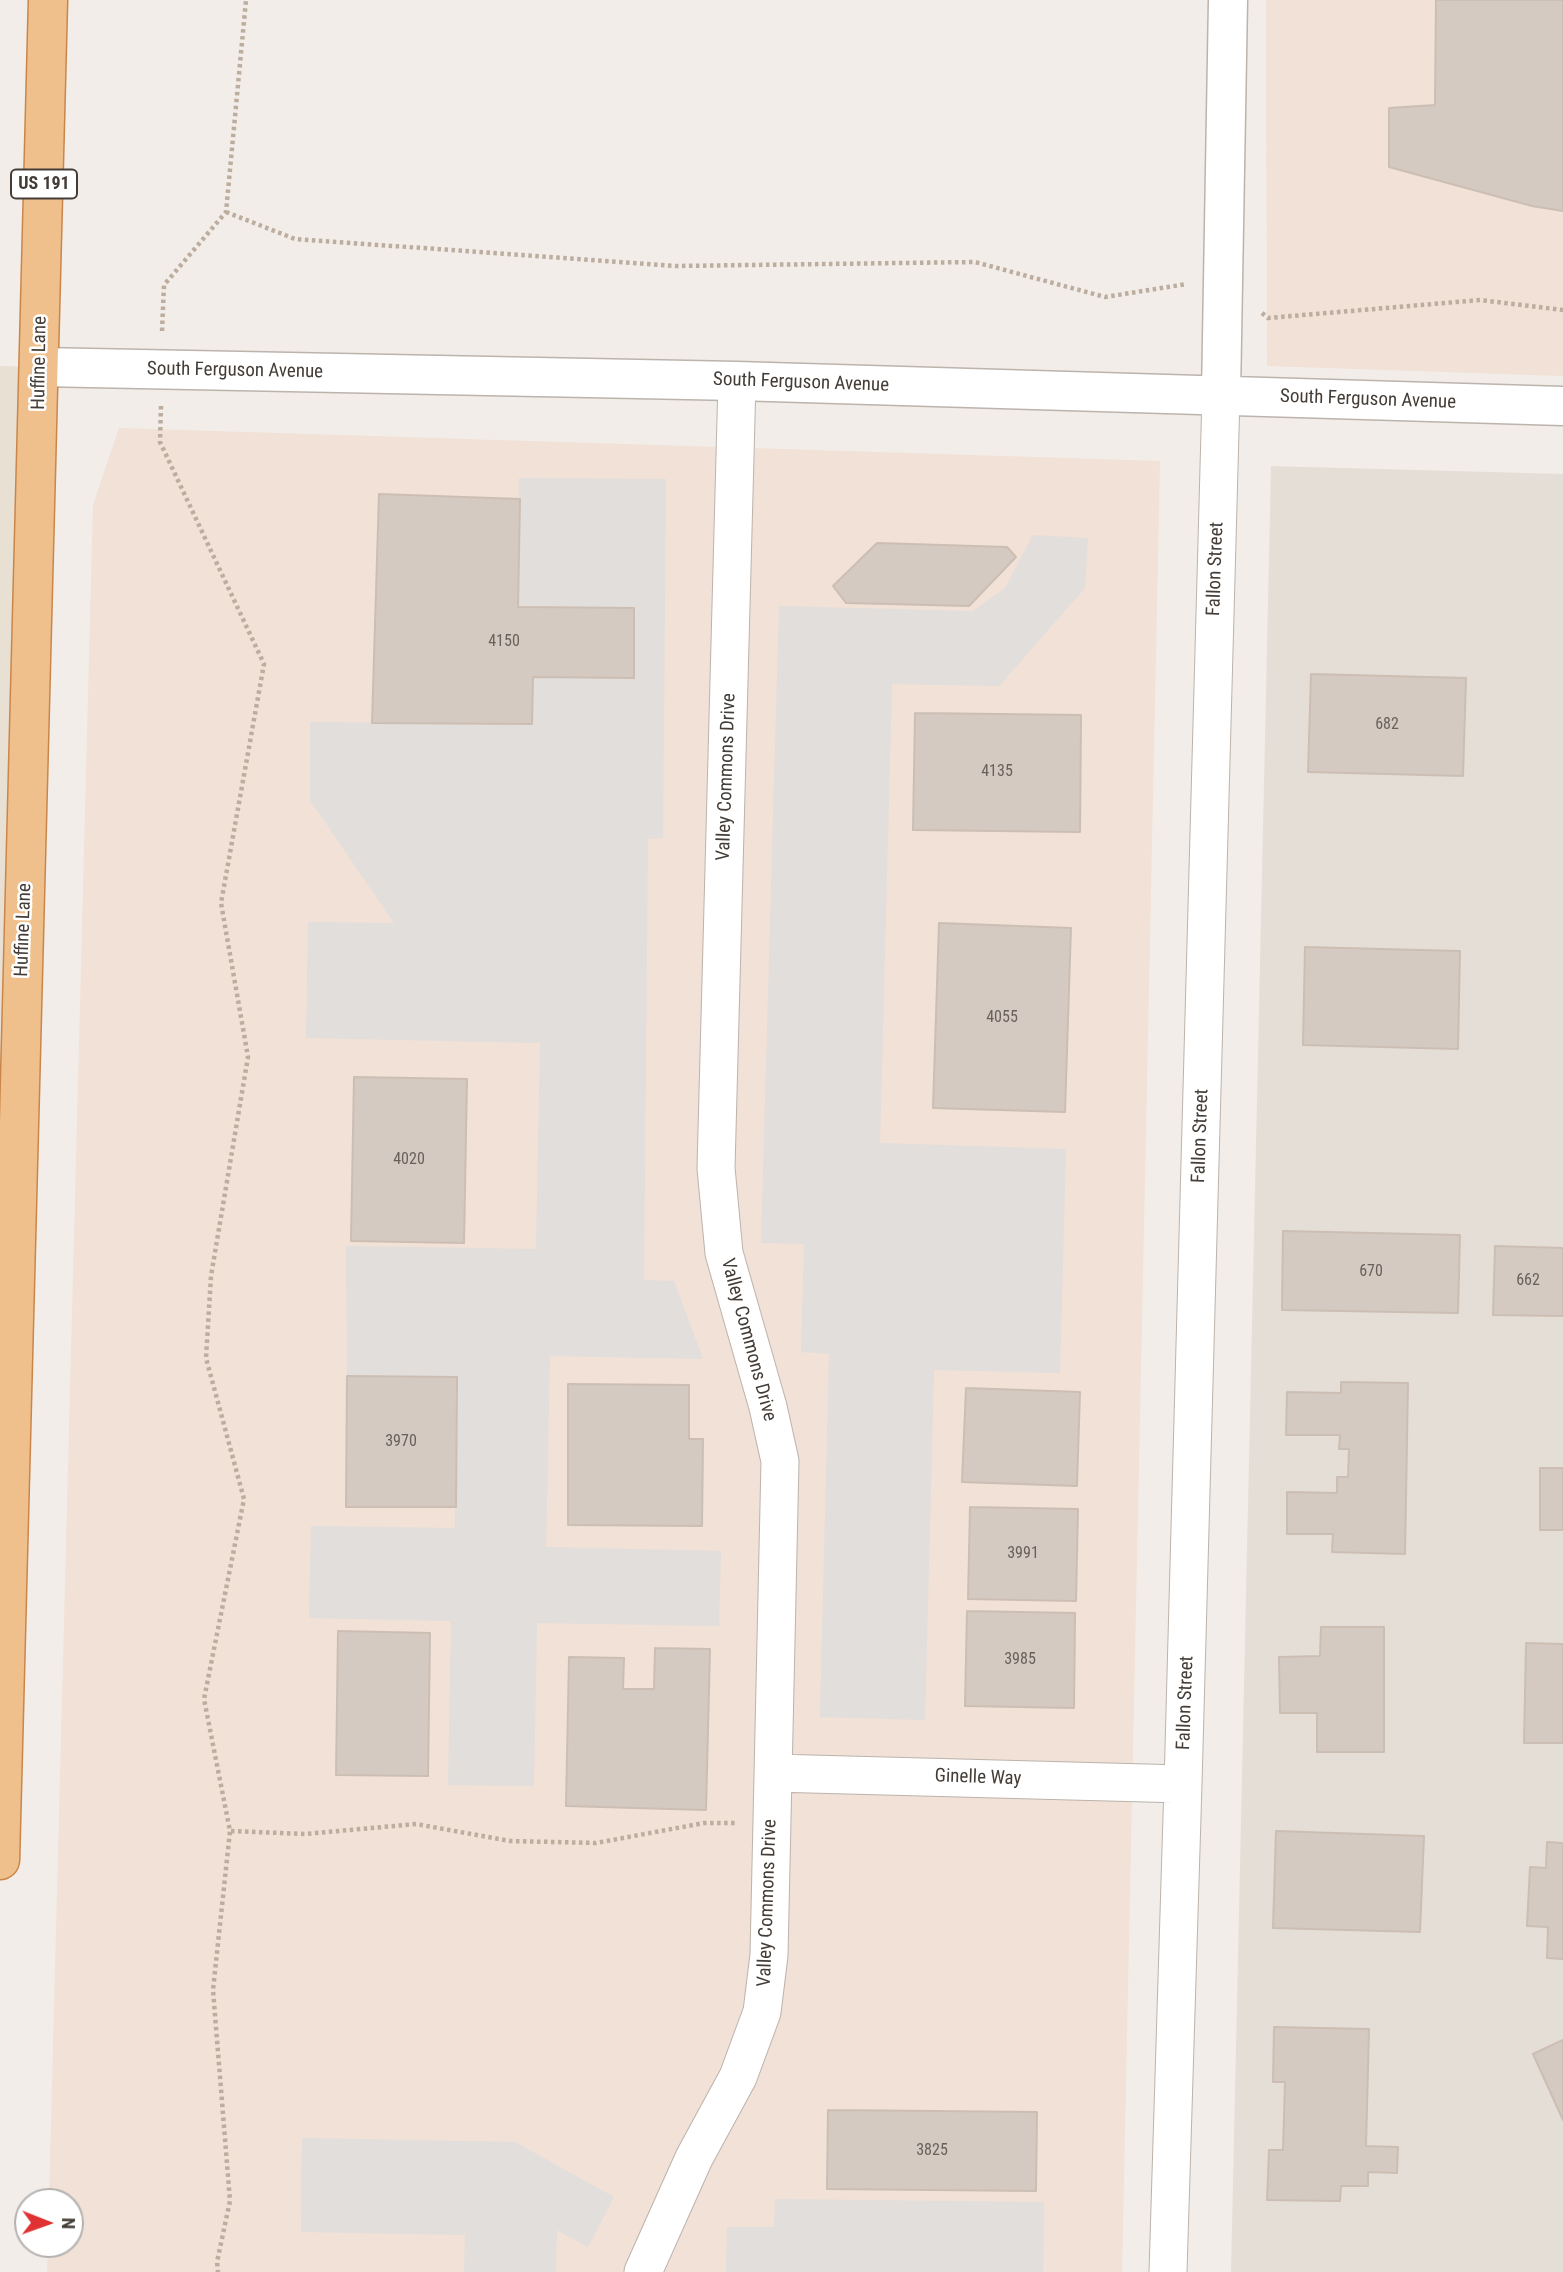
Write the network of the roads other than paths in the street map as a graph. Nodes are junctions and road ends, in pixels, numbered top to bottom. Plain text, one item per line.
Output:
1 (48, 0) edge
2 (1228, 0) edge
3 (40, 367) junction
4 (737, 381) junction
5 (1221, 395) junction
6 (1563, 406) edge
7 (772, 1773) junction
8 (1183, 1784) junction
9 (0, 1860) edge
10 (643, 2272) edge
11 (1168, 2272) edge

1 - 3 highway, Huffine Lane / US 191
2 - 5 street, Fallon Street
3 - 4 street, South Ferguson Avenue
3 - 9 highway, Huffine Lane / US 191
4 - 5 street, South Ferguson Avenue
4 - 7 street, Valley Commons Drive
5 - 6 street, South Ferguson Avenue
5 - 8 street, Fallon Street
7 - 8 street, Ginelle Way
7 - 10 street, Valley Commons Drive
8 - 11 street, Fallon Street

